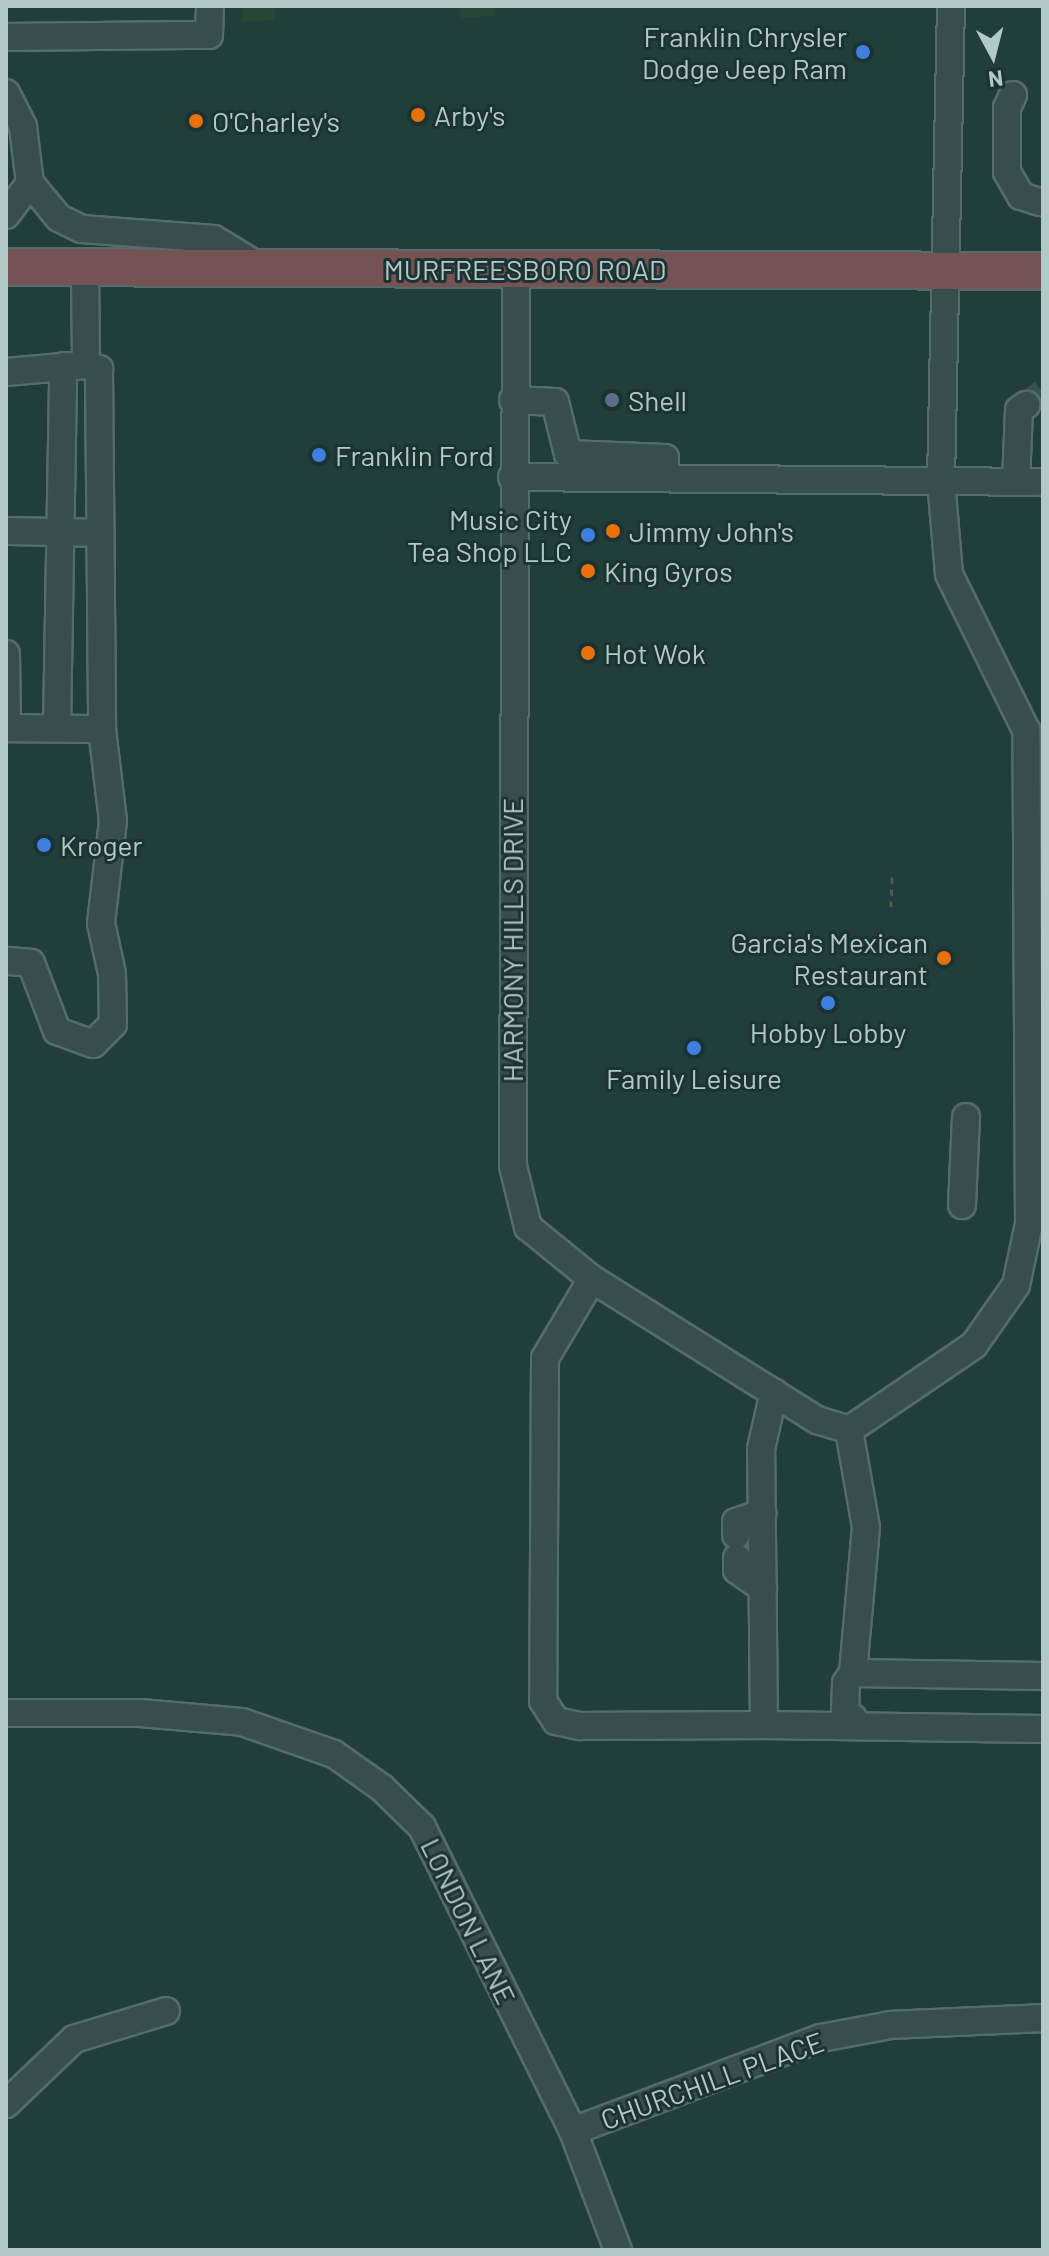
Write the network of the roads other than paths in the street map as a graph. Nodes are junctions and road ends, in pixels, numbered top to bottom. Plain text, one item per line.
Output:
1 (210, 6) edge
2 (951, 6) edge
3 (6, 37) edge
4 (6, 93) edge
5 (1013, 95) dead end
6 (30, 183) junction
7 (1040, 202) dead end
8 (6, 215) edge
9 (6, 267) edge
10 (85, 268) junction
11 (261, 268) junction
12 (516, 269) junction
13 (949, 271) junction
14 (1043, 271) edge
15 (75, 366) junction
16 (6, 372) edge
17 (513, 400) junction
18 (1026, 405) tunnel mouth
19 (567, 465) junction
20 (512, 477) junction
21 (941, 481) junction
22 (1016, 482) junction
23 (1043, 482) edge
24 (6, 531) edge
25 (62, 532) junction
26 (100, 533) junction
27 (6, 654) edge
28 (57, 727) junction
29 (7, 728) edge
30 (102, 729) junction
31 (6, 961) edge
32 (966, 1117) dead end
33 (962, 1205) dead end
34 (1036, 1223) edge
35 (592, 1279) junction
36 (774, 1392) junction
37 (849, 1430) junction
38 (762, 1513) junction
39 (763, 1588) junction
40 (1043, 1676) edge
41 (853, 1677) junction
42 (6, 1713) edge
43 (852, 1722) junction
44 (764, 1725) junction
45 (1043, 1729) edge
46 (166, 2011) dead end
47 (1043, 2018) edge
48 (6, 2104) edge
49 (573, 2131) junction
50 (618, 2250) edge

1 - 3 street
2 - 13 street
4 - 6 street
5 - 7 street
6 - 8 street
6 - 11 street
9 - 10 highway, MURFREESBORO ROAD
10 - 11 highway, MURFREESBORO ROAD
10 - 15 street
11 - 12 highway, MURFREESBORO ROAD
12 - 13 highway, MURFREESBORO ROAD
12 - 17 street, HARMONY HILLS DRIVE
13 - 14 highway, MURFREESBORO ROAD
13 - 21 street
15 - 16 street
15 - 25 street
15 - 26 street
17 - 19 street
17 - 20 street, HARMONY HILLS DRIVE
18 - 22 street
19 - 20 street
19 - 21 street
20 - 35 street, HARMONY HILLS DRIVE
21 - 22 street
21 - 34 street
22 - 23 street
24 - 25 street
25 - 26 street
25 - 28 street
26 - 30 street
27 - 29 street
28 - 29 street
28 - 30 street
30 - 31 street
32 - 33 street
34 - 37 street
35 - 36 street, HARMONY HILLS DRIVE
35 - 44 street
36 - 37 street, HARMONY HILLS DRIVE
36 - 38 street
37 - 41 street
38 - 39 street
38 - 39 street
39 - 44 street
40 - 41 street
41 - 43 street
42 - 49 street, LONDON LANE
43 - 44 street
43 - 45 street
46 - 48 street
47 - 49 street, CHURCHILL PLACE
49 - 50 street, LONDON LANE

